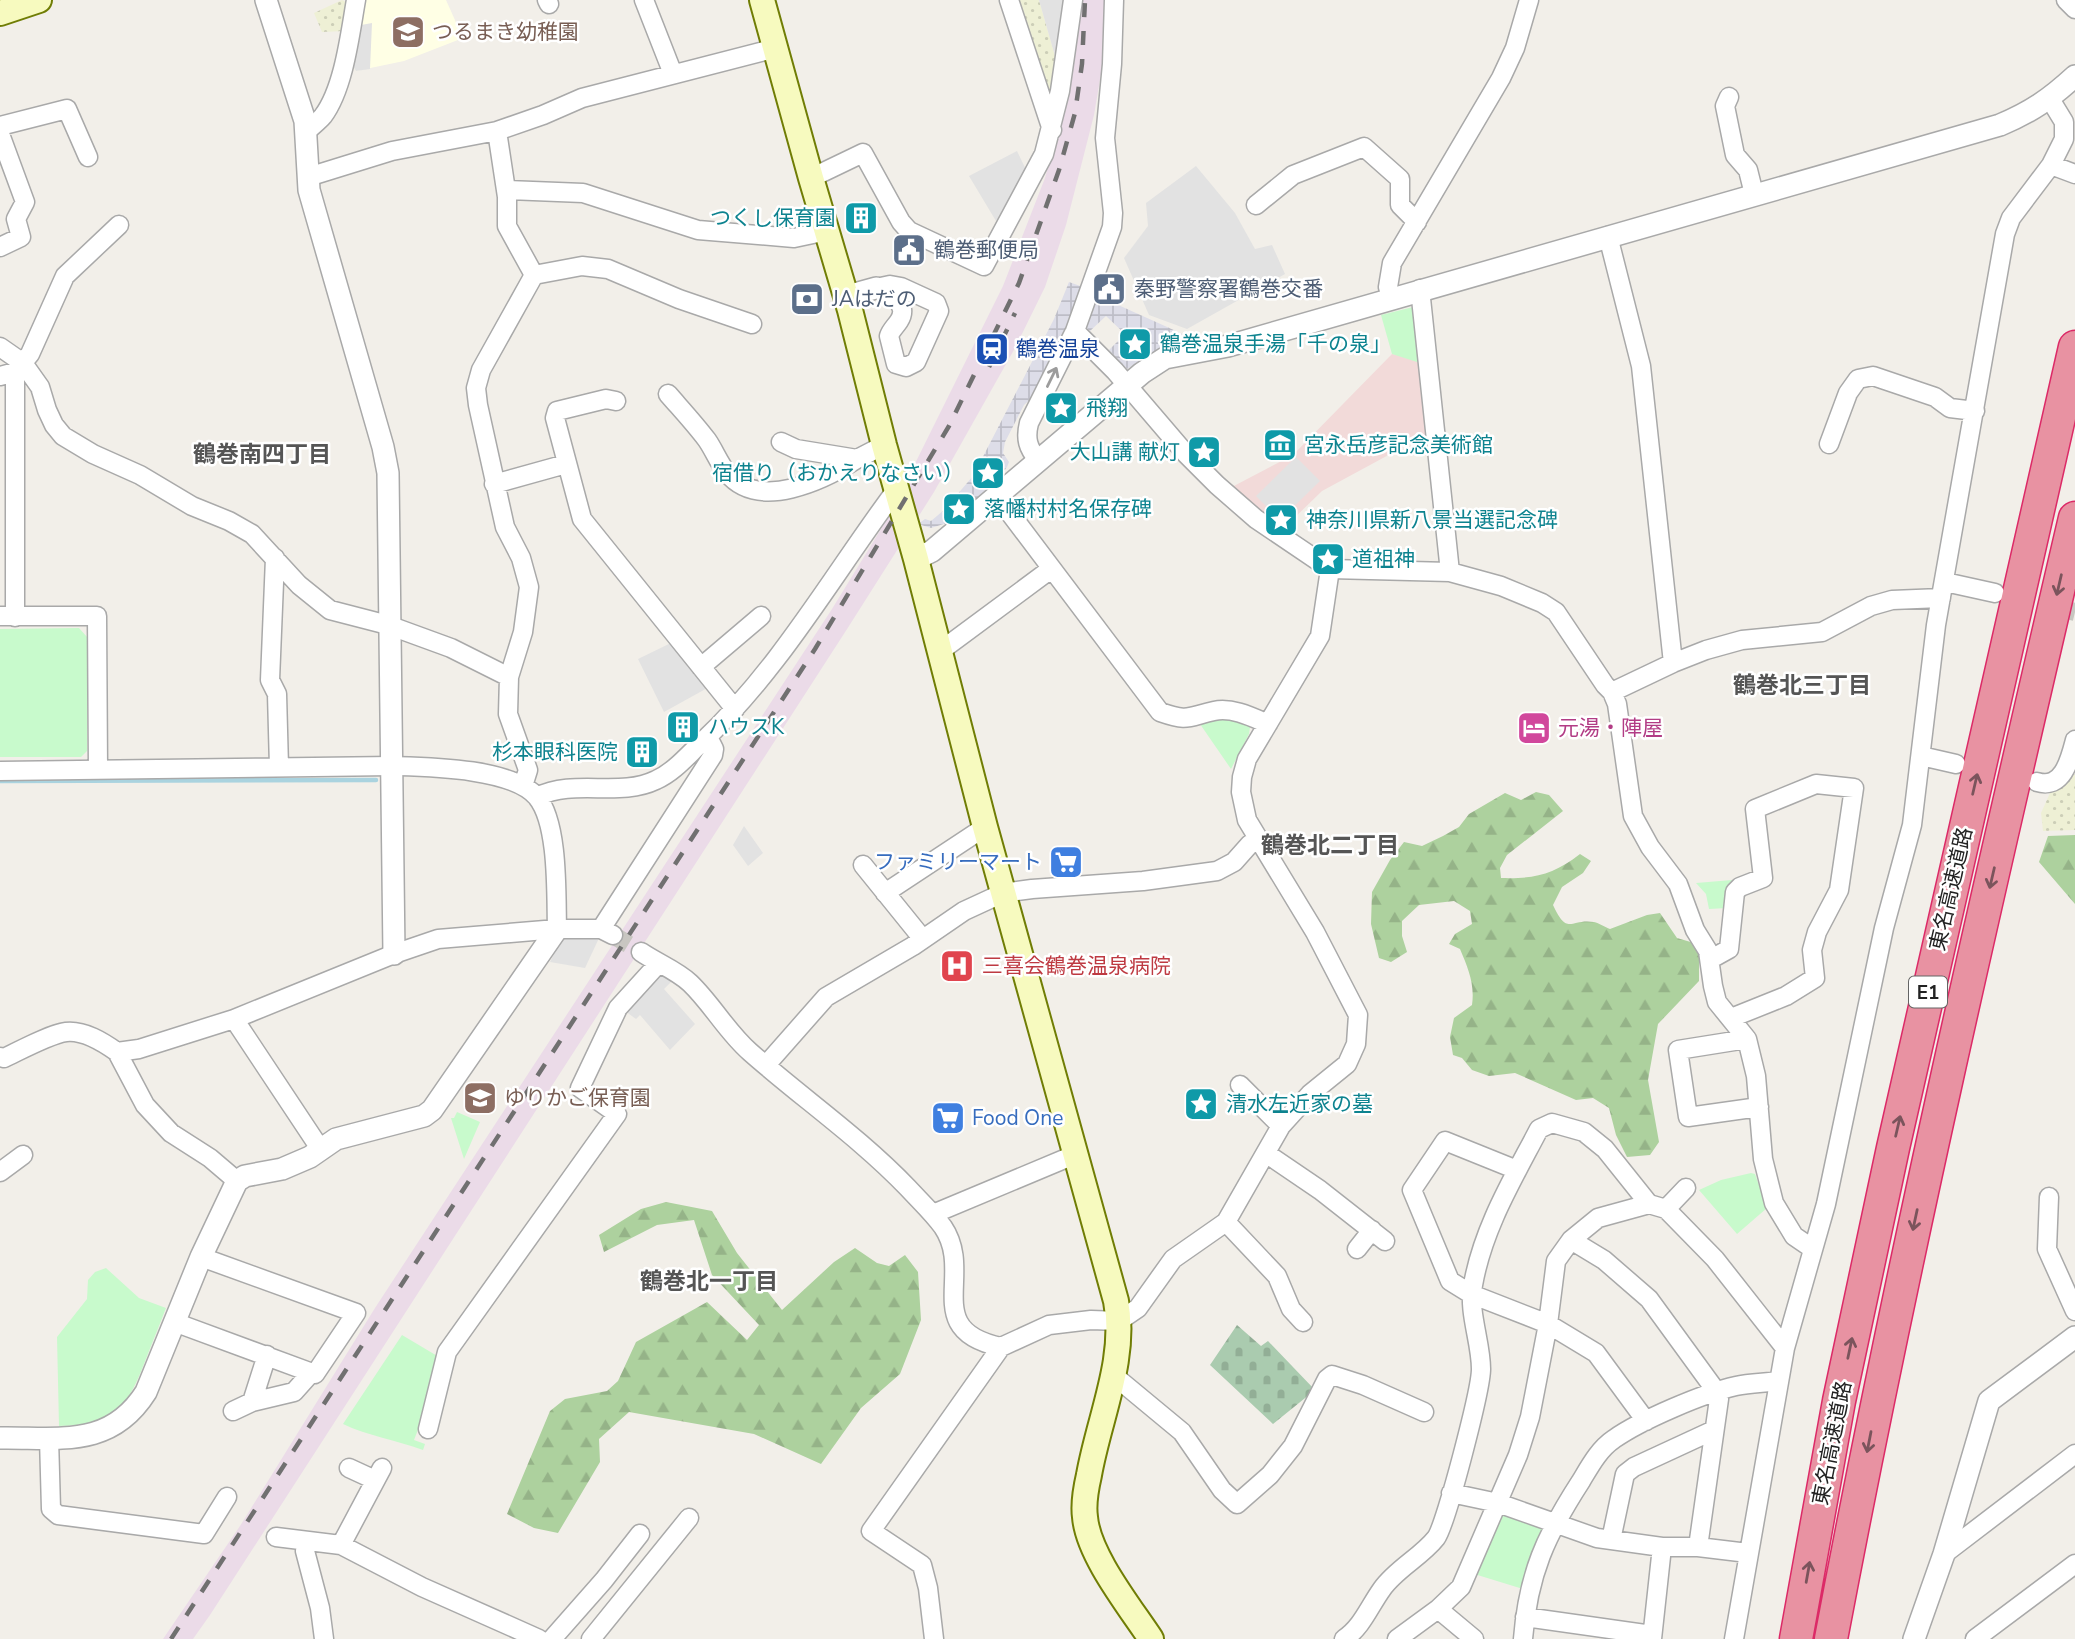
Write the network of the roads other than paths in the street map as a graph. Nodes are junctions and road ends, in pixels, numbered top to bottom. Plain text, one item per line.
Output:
1 (266, 0) edge
2 (356, 0) edge
3 (644, 0) edge
4 (762, 0) edge
5 (1009, 0) edge
6 (1073, 0) edge
7 (1114, 0) edge
8 (1529, 0) edge
9 (2066, 0) edge
10 (2075, 9) edge
11 (776, 48) junction
12 (673, 74) junction
13 (2075, 76) edge
14 (1729, 97) dead end
15 (2050, 99) junction
16 (0, 126) edge
17 (1052, 130) junction
18 (307, 131) junction
19 (497, 131) junction
20 (0, 134) edge
21 (88, 157) dead end
22 (2051, 165) junction
23 (2075, 174) edge
24 (308, 177) junction
25 (811, 178) junction
26 (8, 182) edge
27 (506, 190) junction
28 (1754, 194) junction
29 (1256, 205) dead end
30 (1417, 222) junction
31 (119, 225) dead end
32 (827, 231) junction
33 (1608, 236) junction
34 (0, 247) edge
35 (534, 275) junction
36 (876, 288) junction
37 (1420, 289) junction
38 (917, 294) junction
39 (847, 296) junction
40 (1391, 298) junction
41 (902, 310) junction
42 (752, 324) dead end
43 (1075, 331) junction
44 (0, 347) edge
45 (2075, 347) edge
46 (13, 370) edge
47 (1127, 385) junction
48 (668, 394) dead end
49 (616, 401) dead end
50 (1975, 411) junction
51 (780, 442) dead end
52 (1829, 444) dead end
53 (884, 445) junction
54 (857, 459) junction
55 (1038, 460) junction
56 (566, 464) junction
57 (494, 484) junction
58 (896, 490) junction
59 (997, 496) junction
60 (2075, 518) edge
61 (275, 558) junction
62 (916, 559) junction
63 (1051, 569) junction
64 (1330, 569) junction
65 (1450, 572) junction
66 (1943, 590) junction
67 (1995, 593) tunnel mouth
68 (761, 616) dead end
69 (8, 617) edge
70 (388, 625) junction
71 (939, 652) junction
72 (1672, 663) junction
73 (701, 667) junction
74 (509, 677) junction
75 (1612, 692) junction
76 (735, 709) junction
77 (1268, 724) junction
78 (708, 737) junction
79 (2075, 740) edge
80 (1921, 756) junction
81 (1956, 764) dead end
82 (393, 766) junction
83 (279, 767) junction
84 (98, 769) junction
85 (0, 771) edge
86 (2037, 782) dead end
87 (530, 792) junction
88 (985, 827) junction
89 (1260, 842) junction
90 (863, 865) dead end
91 (885, 893) junction
92 (1003, 893) junction
93 (557, 929) junction
94 (922, 938) junction
95 (641, 952) tunnel mouth
96 (394, 954) junction
97 (1711, 959) junction
98 (658, 964) junction
99 (1731, 1018) junction
100 (234, 1019) junction
101 (1747, 1040) junction
102 (117, 1052) junction
103 (0, 1057) edge
104 (766, 1065) junction
105 (1240, 1085) dead end
106 (1759, 1107) junction
107 (1281, 1126) junction
108 (321, 1150) junction
109 (1267, 1154) junction
110 (23, 1155) dead end
111 (1074, 1155) junction
112 (1517, 1170) junction
113 (0, 1172) edge
114 (237, 1181) junction
115 (1686, 1188) dead end
116 (2049, 1197) dead end
117 (1658, 1206) junction
118 (933, 1214) junction
119 (1227, 1222) junction
120 (1571, 1240) junction
121 (1357, 1249) dead end
122 (1813, 1249) junction
123 (201, 1257) junction
124 (1471, 1294) junction
125 (2075, 1311) edge
126 (1119, 1321) junction
127 (174, 1322) junction
128 (1303, 1322) dead end
129 (1548, 1324) junction
130 (2075, 1336) edge
131 (1001, 1347) junction
132 (1785, 1348) junction
133 (267, 1355) junction
134 (311, 1373) junction
135 (1112, 1374) junction
136 (1779, 1381) junction
137 (1716, 1391) junction
138 (252, 1402) junction
139 (233, 1411) dead end
140 (1424, 1412) dead end
141 (1646, 1421) junction
142 (428, 1429) dead end
143 (1714, 1430) junction
144 (0, 1438) edge
145 (49, 1438) junction
146 (2075, 1454) edge
147 (349, 1468) dead end
148 (1451, 1493) junction
149 (227, 1497) dead end
150 (1498, 1503) junction
151 (689, 1518) dead end
152 (1555, 1522) junction
153 (640, 1534) dead end
154 (275, 1537) dead end
155 (1611, 1540) junction
156 (307, 1542) junction
157 (341, 1545) junction
158 (1662, 1547) junction
159 (1698, 1547) junction
160 (1748, 1553) junction
161 (1944, 1554) junction
162 (2075, 1564) edge
163 (1438, 1609) junction
164 (1525, 1617) junction
165 (1652, 1637) edge
166 (324, 1639) edge
167 (539, 1639) edge
168 (552, 1639) edge
169 (591, 1639) edge
170 (934, 1639) edge
171 (1150, 1639) edge
172 (1344, 1639) edge
173 (1397, 1639) edge
174 (1475, 1639) edge
175 (1522, 1639) edge
176 (1734, 1639) edge
177 (1796, 1639) edge
178 (1831, 1639) edge
179 (1914, 1639) edge
180 (1975, 1639) edge

1 - 18 street
2 - 18 street
3 - 12 street
4 - 11 main road
5 - 17 street
6 - 17 street
7 - 43 street
8 - 30 street
9 - 10 street
11 - 12 street
11 - 25 main road
12 - 19 street
13 - 15 street
14 - 28 street
15 - 22 street
15 - 28 street
16 - 21 street
17 - 25 street
18 - 24 street
19 - 24 street
19 - 27 street
20 - 26 street
22 - 23 street
22 - 50 street
24 - 70 street
25 - 32 main road
26 - 34 street
27 - 32 street
27 - 35 street
28 - 33 street
29 - 30 street
30 - 40 street
31 - 46 street
32 - 39 main road
33 - 37 street
33 - 72 street
35 - 42 street
35 - 57 street
36 - 38 street
36 - 39 street
36 - 41 street
37 - 40 street
37 - 65 street
38 - 41 street
38 - 41 street
39 - 53 main road
40 - 47 street
43 - 47 street
55 -> 43 street
44 - 46 street
177 -> 45 highway, 東名高速道路 / E1
46 - 61 street
46 - 69 street
47 - 55 street
47 - 64 street
48 - 54 street
49 - 56 street
50 - 52 street
50 - 66 street
51 - 54 street
53 - 54 street
53 - 58 main road
55 - 59 street
56 - 57 street
56 - 73 street
57 - 74 street
58 - 62 main road
58 - 76 street
59 - 62 street
59 - 63 street
60 -> 178 highway, 東名高速道路 / E1
61 - 70 street
61 - 83 street
62 - 71 main road
63 - 71 street
63 - 77 street
64 - 65 street
64 - 77 street
65 - 75 street
66 - 67 street
66 - 72 street
66 - 80 street
68 - 73 street
69 - 84 street
70 - 74 street
70 - 82 street
71 - 88 main road
72 - 75 street
73 - 76 street
74 - 87 street
75 - 97 street
76 - 78 street
77 - 89 street
78 - 87 street
78 - 93 street
79 - 86 street
80 - 81 street
80 - 122 street
82 - 83 street
82 - 87 street
82 - 96 street
83 - 84 street
84 - 85 street
87 - 93 street
88 - 91 street
88 - 92 main road
89 - 92 street
89 - 107 street
90 - 91 street
91 - 94 street
92 - 94 street
92 - 111 main road
93 - 96 street
93 - 108 street
94 - 104 street
95 - 98 street
96 - 100 street
97 - 99 street
97 - 99 street
98 - 104 street
98 - 142 street
99 - 101 street
100 - 102 street
100 - 108 street
101 - 106 street
101 - 106 street
102 - 103 street
102 - 114 street
104 - 118 street
105 - 107 street
106 - 122 street
107 - 109 street
108 - 114 street
109 - 119 street
109 - 121 street
110 - 113 street
111 - 118 street
111 - 126 main road
112 - 117 street
112 - 124 street
112 - 124 street
114 - 123 street
115 - 117 street
116 - 125 street
117 - 120 street
117 - 132 street
118 - 131 street
119 - 126 street
119 - 128 street
120 - 129 street
120 - 137 street
122 - 132 street
123 - 127 street
123 - 134 street
124 - 129 street
124 - 148 street
126 - 131 street
126 - 135 main road
127 - 133 street
127 - 145 street
129 - 141 street
129 - 150 street
130 - 161 street
131 - 170 street
132 - 136 street
133 - 134 street
133 - 138 street
134 - 138 street
135 - 140 street
135 - 171 main road
136 - 137 street
136 - 160 street
137 - 141 street
137 - 143 street
138 - 139 street
141 - 152 street
143 - 155 street
143 - 159 street
144 - 145 street
145 - 149 street
146 - 161 street
147 - 157 street
148 - 150 street
148 - 172 street
150 - 152 street
150 - 163 street
151 - 169 street
152 - 155 street
152 - 164 street
153 - 168 street
154 - 156 street
155 - 158 street
156 - 157 street
156 - 166 street
157 - 167 street
158 - 159 street
158 - 165 street
159 - 160 street
160 - 176 street
161 - 179 street
162 - 180 street
163 - 173 street
163 - 174 street
164 - 165 street
164 - 175 street

